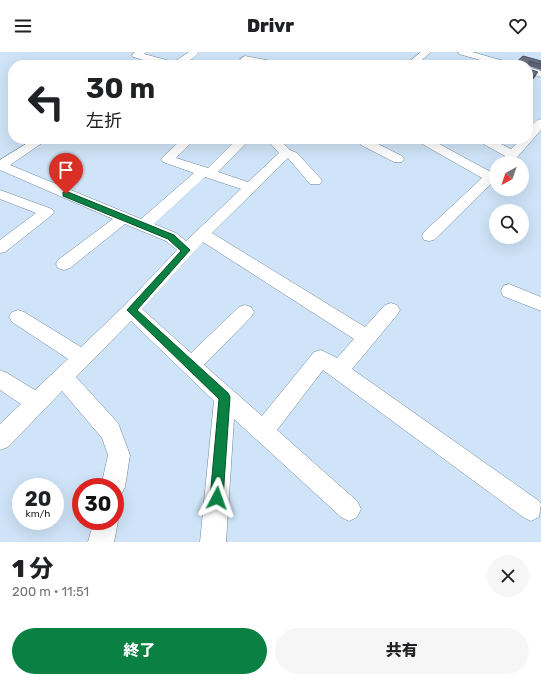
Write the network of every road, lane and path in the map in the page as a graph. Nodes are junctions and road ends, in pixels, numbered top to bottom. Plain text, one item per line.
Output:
1 (142, 52) edge
2 (196, 52) edge
3 (427, 52) edge
4 (462, 52) edge
5 (245, 59) dead end
6 (156, 60) edge
7 (183, 60) edge
8 (250, 60) edge
9 (416, 60) edge
10 (490, 60) edge
11 (541, 122) edge
12 (533, 132) edge
13 (34, 144) edge
14 (184, 144) edge
15 (238, 144) edge
16 (277, 144) edge
17 (369, 144) edge
18 (431, 144) edge
19 (489, 144) edge
20 (523, 144) edge
21 (286, 153) junction
22 (505, 156) edge
23 (512, 156) edge
24 (398, 159) dead end
25 (0, 164) edge
26 (207, 172) junction
27 (489, 172) edge
28 (489, 178) edge
29 (315, 181) dead end
30 (251, 188) junction
31 (0, 194) edge
32 (123, 218) junction
33 (144, 225) junction
34 (202, 234) junction
35 (429, 236) dead end
36 (0, 248) edge
37 (186, 250) junction
38 (64, 264) dead end
39 (509, 291) dead end
40 (541, 304) edge
41 (131, 310) junction
42 (391, 310) dead end
43 (245, 312) dead end
44 (18, 317) dead end
45 (367, 338) junction
46 (82, 358) junction
47 (192, 366) junction
48 (338, 371) junction
49 (63, 377) junction
50 (0, 379) edge
51 (225, 397) junction
52 (37, 403) junction
53 (262, 431) junction
54 (0, 439) edge
55 (115, 478) edge
56 (349, 509) dead end
57 (531, 509) dead end
58 (104, 530) edge
59 (101, 542) edge
60 (213, 542) edge

1 - 6 street
2 - 7 street
3 - 9 street
4 - 10 street
5 - 8 street
11 - 12 street
13 - 25 street
14 - 26 street
15 - 26 street
16 - 21 street
17 - 24 street
18 - 27 street
19 - 22 street
20 - 23 street
21 - 29 street
21 - 30 street
25 - 32 street
26 - 30 street
26 - 33 street
28 - 35 street
30 - 34 street
31 - 36 street
32 - 33 street
32 - 38 street
33 - 37 street
34 - 37 street
34 - 45 street
37 - 41 street
39 - 40 street
41 - 46 street
41 - 47 street
42 - 45 street
43 - 47 street
44 - 46 street
45 - 48 street
46 - 49 street
47 - 51 street
48 - 53 street
48 - 57 street
49 - 52 street
49 - 55 street
50 - 52 street
51 - 53 street
51 - 60 street
52 - 54 street
53 - 56 street
58 - 59 street

